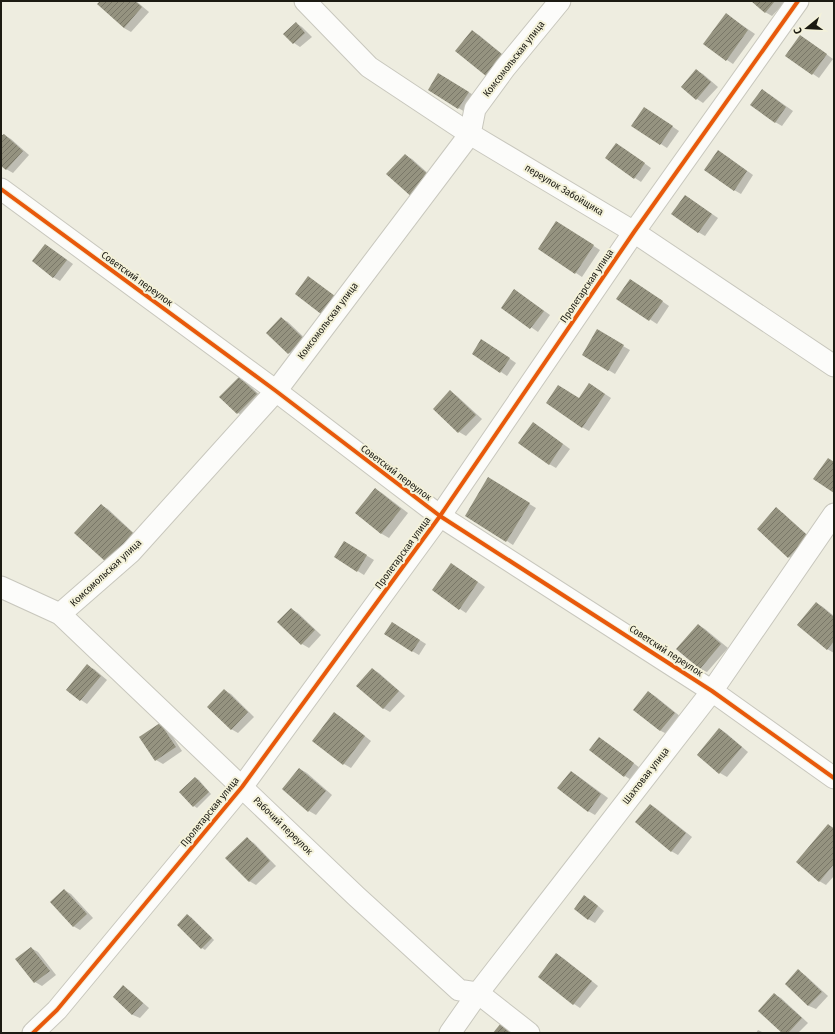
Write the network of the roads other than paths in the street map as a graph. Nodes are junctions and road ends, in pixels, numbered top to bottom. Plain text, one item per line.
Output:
1 (305, 1) edge
2 (560, 1) edge
3 (798, 1) edge
4 (470, 134) junction
5 (1, 189) edge
6 (634, 232) junction
7 (834, 366) edge
8 (276, 391) junction
9 (834, 514) edge
10 (440, 516) junction
11 (1, 586) edge
12 (60, 614) junction
13 (712, 691) junction
14 (834, 778) edge
15 (242, 787) junction
16 (478, 993) junction
17 (33, 1033) edge
18 (450, 1033) edge
19 (528, 1033) edge

1 - 4 street, переулок Забойщика
2 - 4 street, Комсомольская улица
3 - 6 street, Пролетарская улица
4 - 6 street, переулок Забойщика
4 - 8 street, Комсомольская улица
5 - 8 street, Советский переулок
6 - 7 street, переулок Забойщика
6 - 10 street, Пролетарская улица
8 - 10 street, Советский переулок
8 - 12 street, Комсомольская улица
9 - 13 street, Шахтовая улица
10 - 13 street, Советский переулок
10 - 15 street, Пролетарская улица
11 - 12 street, Рабочий переулок
12 - 15 street, Рабочий переулок
13 - 14 street, Советский переулок
13 - 16 street, Шахтовая улица
15 - 16 street, Рабочий переулок
15 - 17 street, Пролетарская улица
16 - 18 street, Шахтовая улица
16 - 19 street, Рабочий переулок

